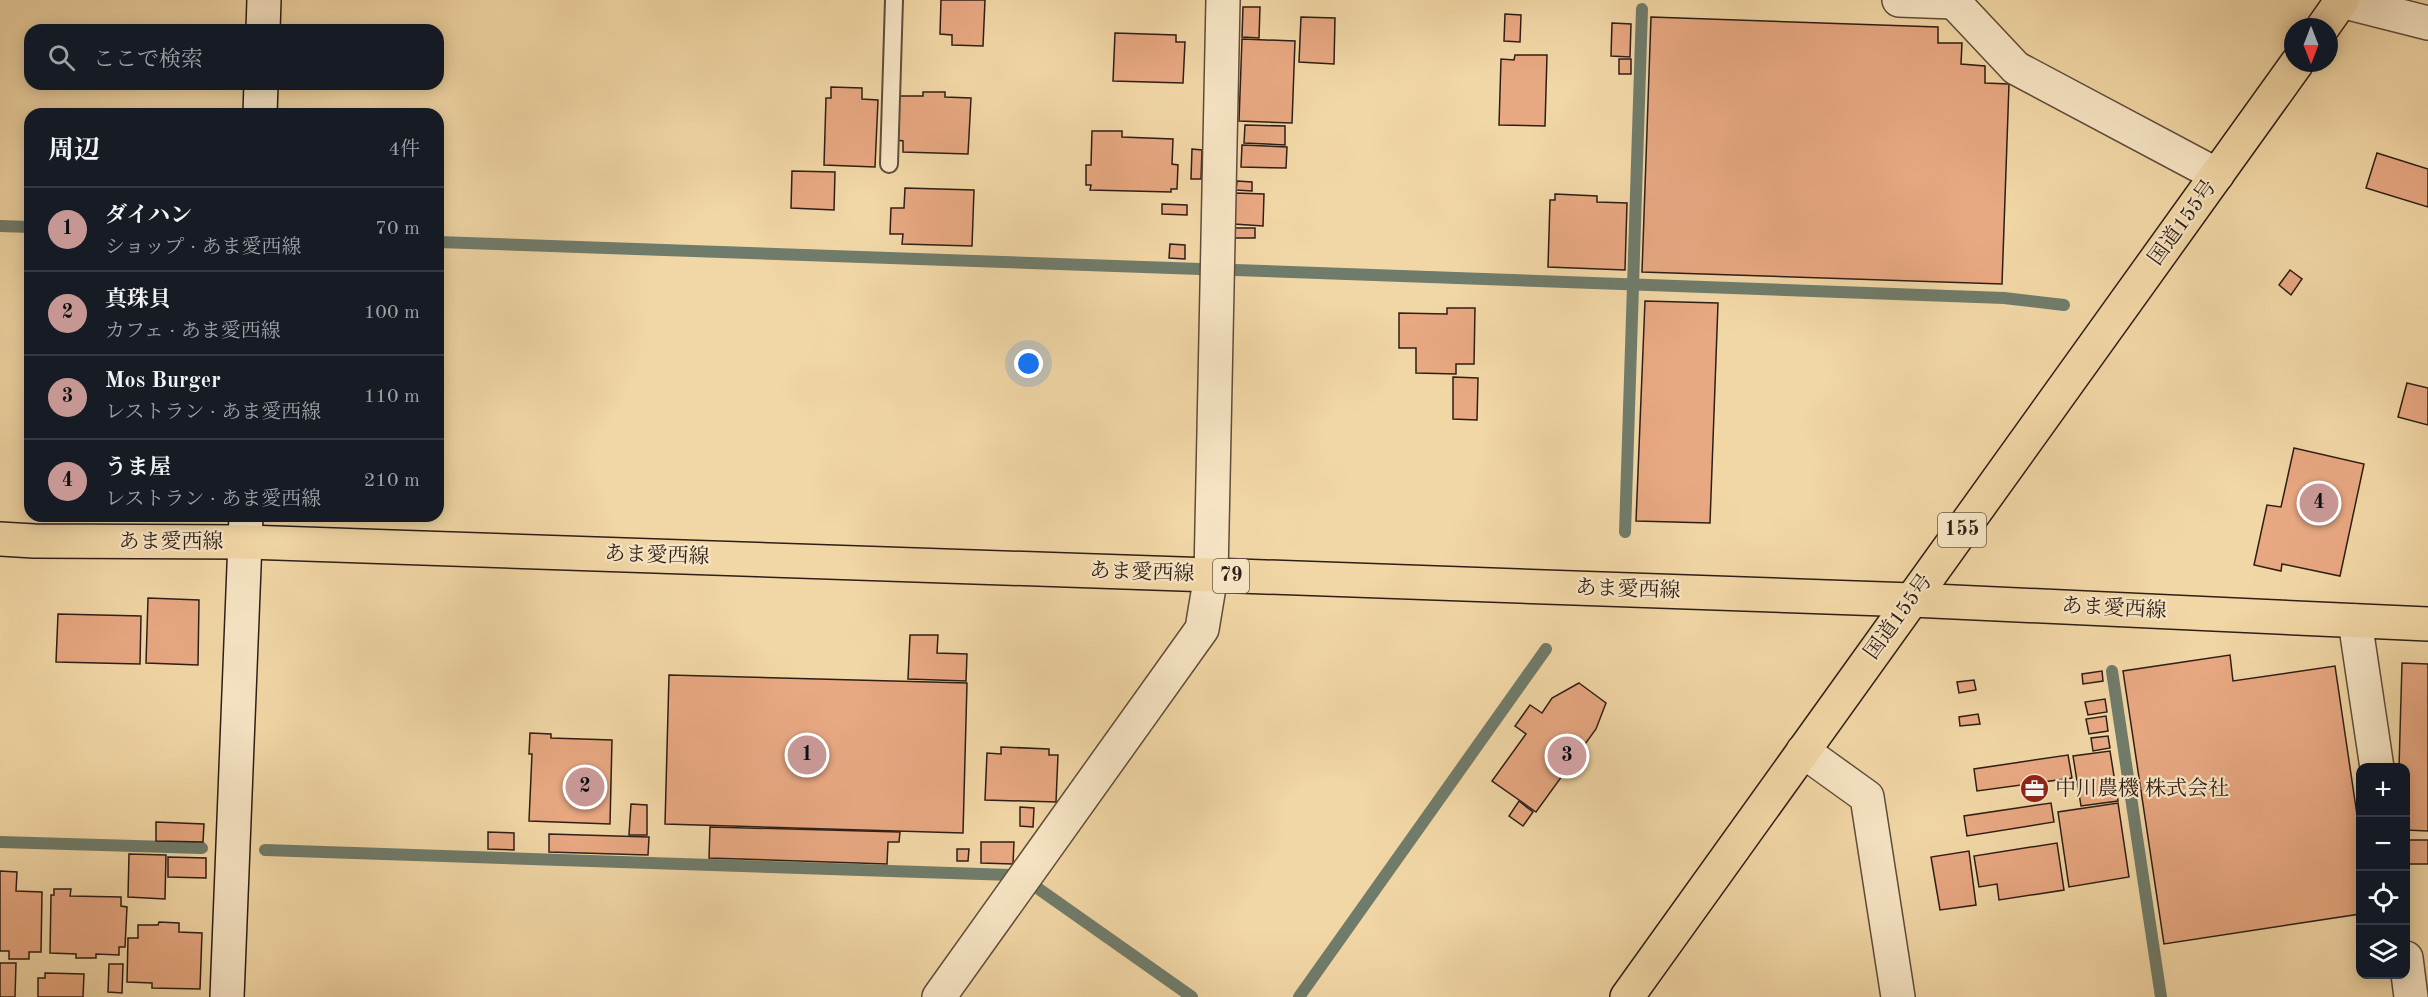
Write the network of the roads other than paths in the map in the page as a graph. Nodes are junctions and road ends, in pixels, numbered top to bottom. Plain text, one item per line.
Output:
1 (264, 0) edge
2 (894, 0) edge
3 (1223, 0) edge
4 (1899, 0) edge
5 (1953, 1) edge
6 (2335, 9) edge
7 (2428, 23) edge
8 (263, 24) edge
9 (2291, 72) edge
10 (261, 90) edge
11 (260, 108) edge
12 (889, 164) dead end
13 (2217, 176) junction
14 (246, 529) edge
15 (0, 532) edge
16 (0, 539) edge
17 (34, 541) junction
18 (0, 548) edge
19 (1211, 575) junction
20 (1911, 600) junction
21 (2355, 621) junction
22 (2428, 624) edge
23 (1803, 750) junction
24 (2376, 763) edge
25 (2409, 979) edge
26 (227, 997) edge
27 (939, 997) edge
28 (1627, 997) edge
29 (1898, 997) edge
30 (2411, 997) edge

1 - 8 street
2 - 12 lane
3 - 19 street
4 - 5 street
5 - 13 street
6 - 7 street
9 - 13 main road, 国道155号 / 155
10 - 11 street
13 - 20 main road, 国道155号 / 155
14 - 17 main road, あま愛西線 / 79
14 - 19 main road, あま愛西線 / 79
14 - 26 street
15 - 17 street
16 - 17 main road, あま愛西線 / 79
17 - 18 street
19 - 20 main road, あま愛西線 / 79
19 - 27 street
20 - 21 main road, あま愛西線 / 79
20 - 23 main road, 国道155号 / 155
21 - 22 main road, あま愛西線 / 79
21 - 24 street
23 - 28 main road, 国道155号 / 155
23 - 29 street
25 - 30 street

